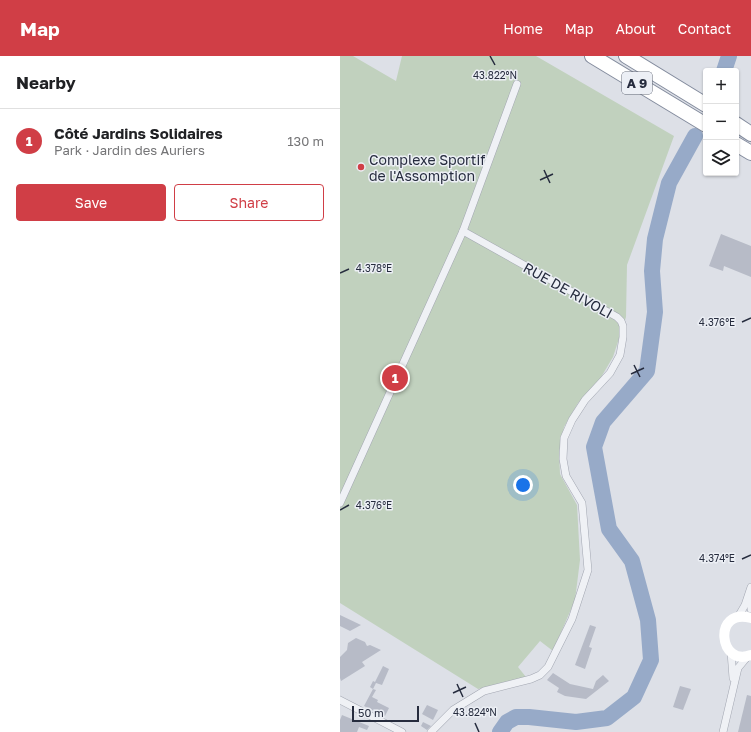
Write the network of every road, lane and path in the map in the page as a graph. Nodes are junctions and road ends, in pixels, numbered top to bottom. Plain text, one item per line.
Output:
1 (592, 56) edge
2 (626, 56) edge
3 (517, 84) dead end
4 (704, 104) edge
5 (703, 123) edge
6 (739, 126) edge
7 (751, 134) edge
8 (739, 146) edge
9 (751, 153) edge
10 (463, 231) junction
11 (340, 503) edge
12 (751, 588) edge
13 (751, 609) edge
14 (738, 617) junction
15 (751, 618) edge
16 (732, 652) junction
17 (749, 655) edge
18 (732, 695) junction
19 (340, 700) edge
20 (402, 732) edge
21 (431, 732) edge
22 (723, 732) edge

1 - 5 highway, A 9
2 - 4 highway, A 9
3 - 10 street
6 - 7 highway
8 - 9 highway
10 - 11 street
10 - 21 street, RUE DE RIVOLI
12 - 13 street
12 - 14 street
14 - 15 street
14 - 16 street
16 - 17 street
16 - 18 street
17 - 18 street
18 - 22 street
19 - 20 street

